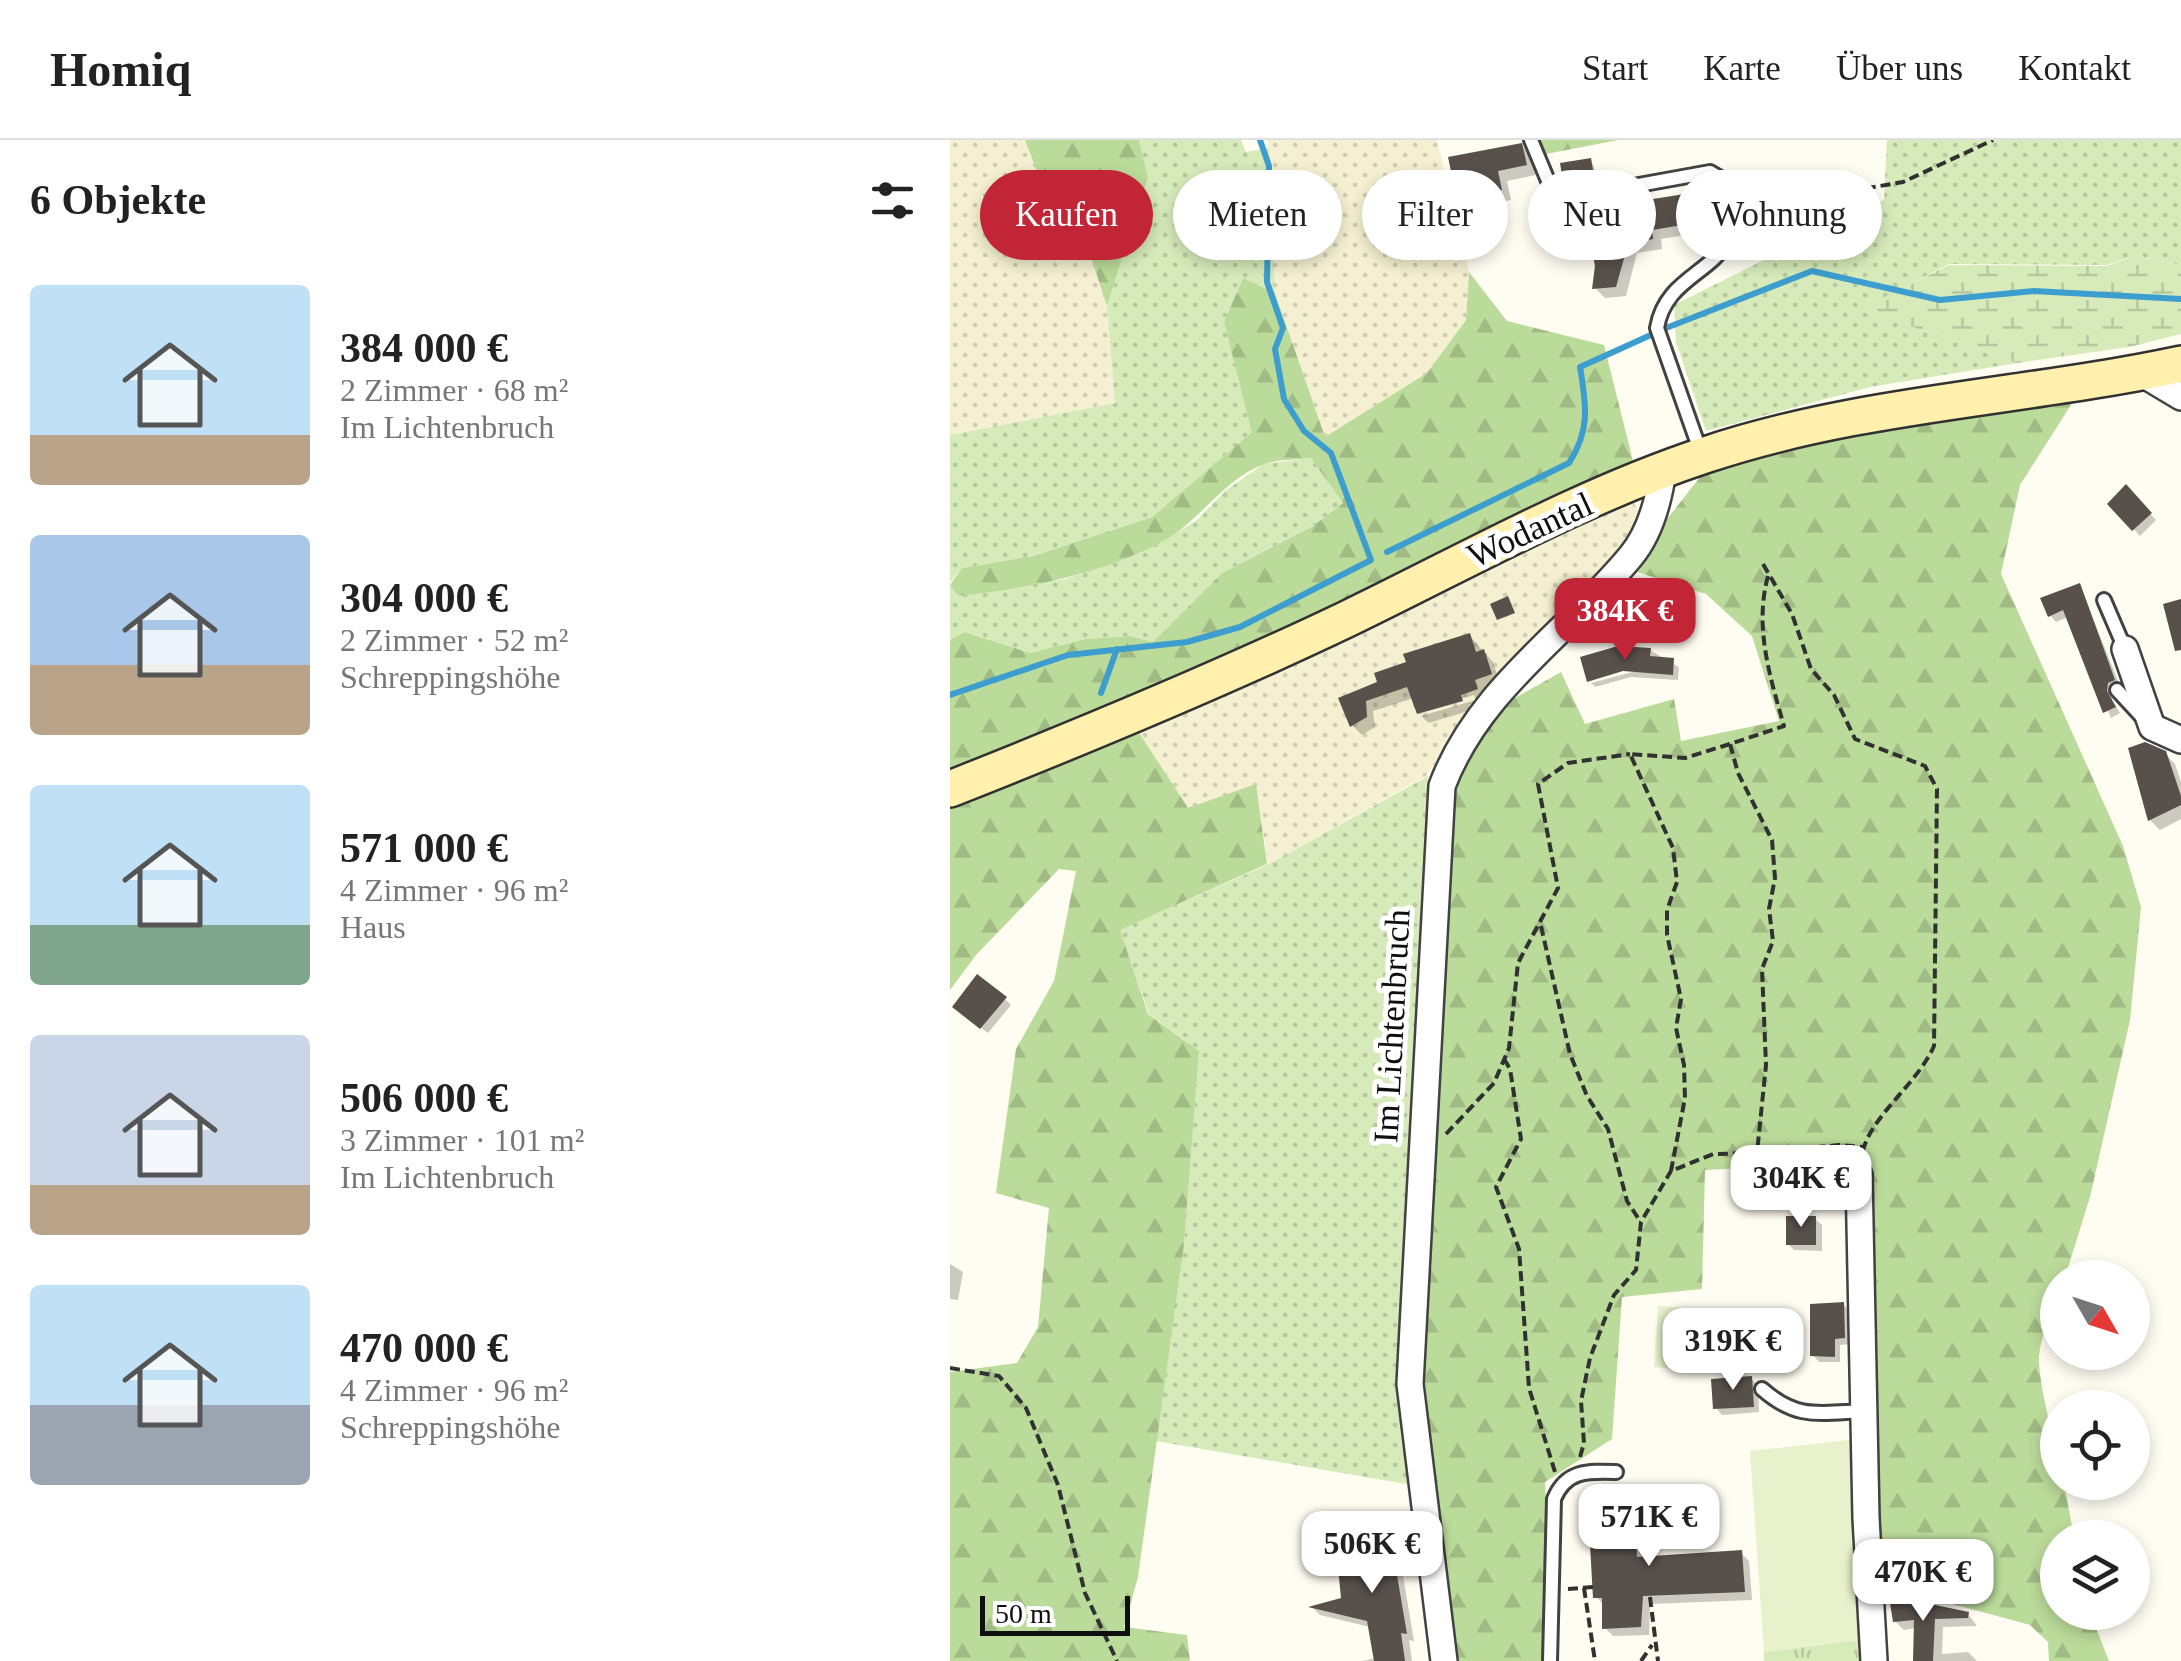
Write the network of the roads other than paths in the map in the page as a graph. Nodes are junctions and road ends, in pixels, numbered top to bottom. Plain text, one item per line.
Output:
1 (1531, 140) edge
2 (2181, 364) edge
3 (2141, 373) junction
4 (2181, 397) edge
5 (1702, 456) junction
6 (1663, 470) junction
7 (2104, 600) dead end
8 (2125, 649) joint
9 (2116, 690) dead end
10 (2152, 727) junction
11 (2181, 740) edge
12 (950, 789) edge
13 (1859, 1175) road end
14 (1762, 1388) dead end
15 (1864, 1412) junction
16 (1616, 1472) dead end
17 (1444, 1661) edge
18 (1550, 1661) edge
19 (1874, 1661) edge

1 - 5 lane
2 - 3 main road, Wodantal
3 - 4 street
3 - 5 main road, Wodantal
5 - 6 main road, Wodantal
6 - 12 main road, Wodantal
6 - 17 street, Im Lichtenbruch
7 - 8 lane
8 - 10 street
9 - 10 lane
10 - 11 street
13 - 15 street
14 - 15 lane
15 - 19 street
16 - 18 lane

